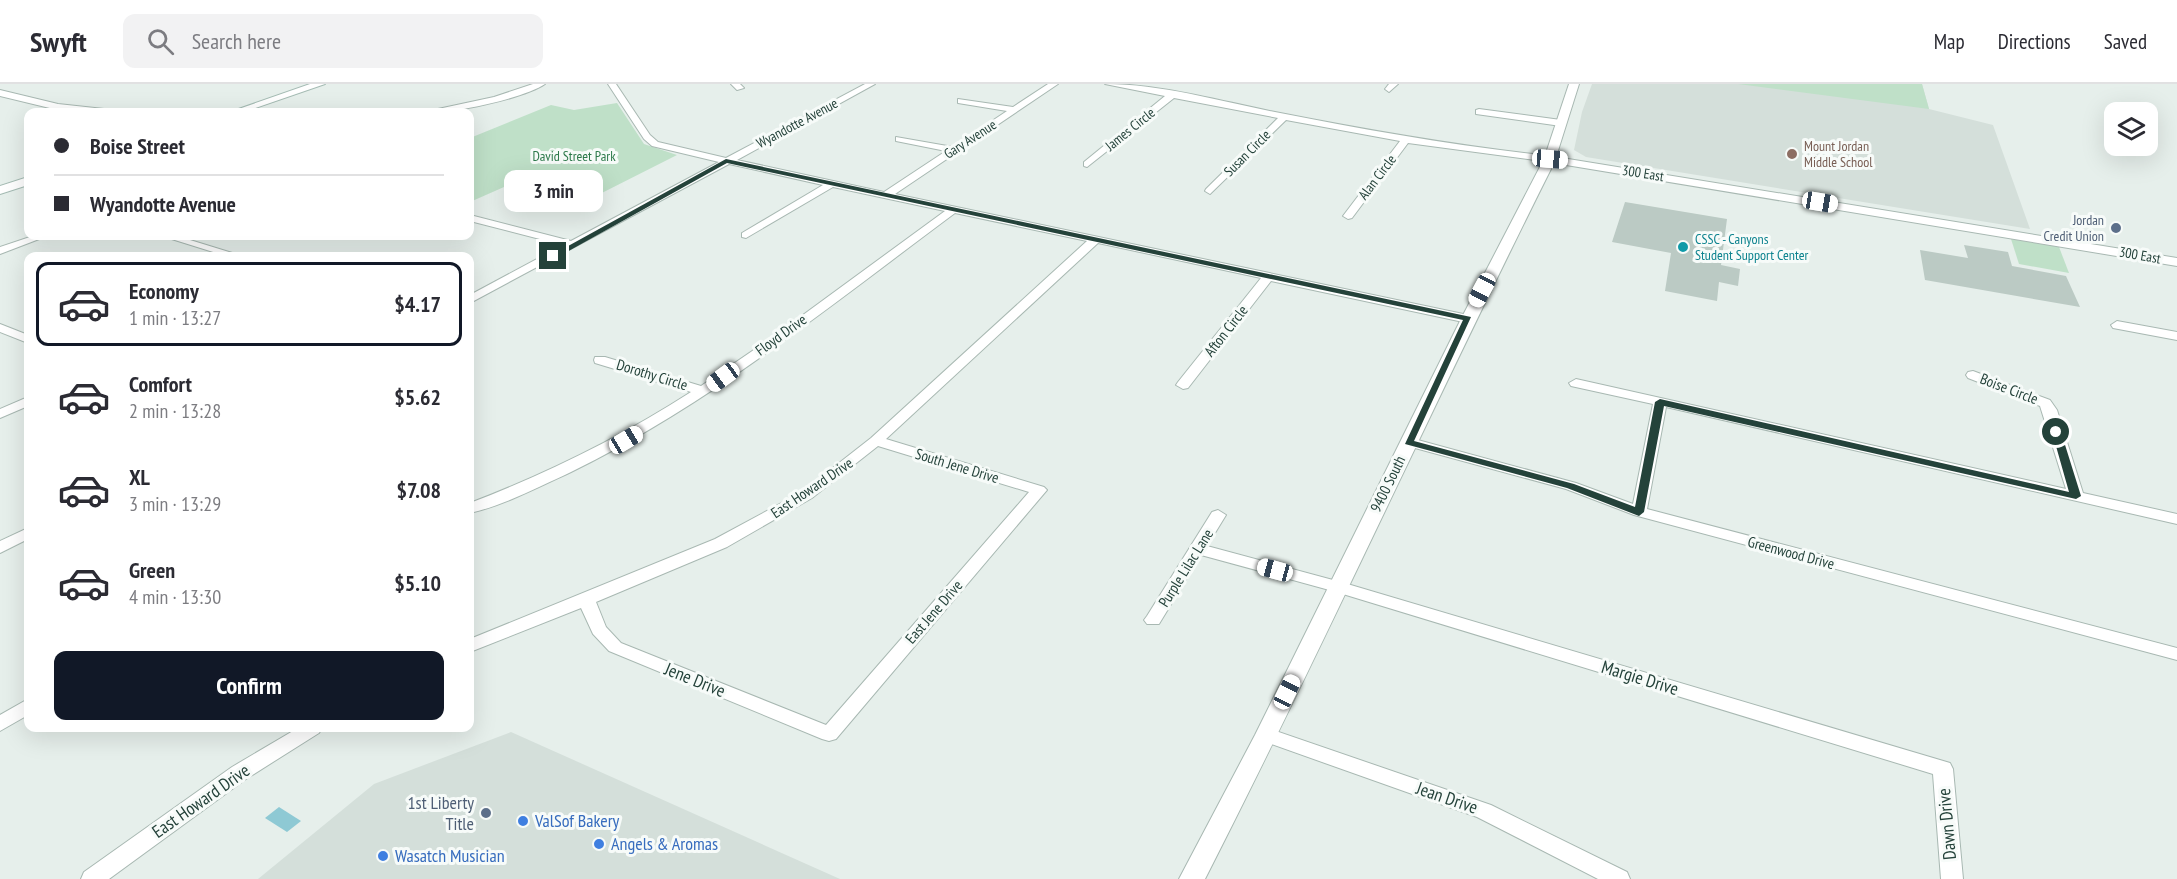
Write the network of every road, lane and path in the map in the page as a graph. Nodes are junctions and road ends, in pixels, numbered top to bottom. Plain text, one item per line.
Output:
1 (321, 84) edge
2 (541, 84) edge
3 (612, 84) edge
4 (871, 84) edge
5 (1054, 84) edge
6 (1114, 84) edge
7 (1574, 84) edge
8 (0, 93) edge
9 (1173, 94) junction
10 (961, 101) dead end
11 (64, 108) edge
12 (247, 108) edge
13 (449, 108) edge
14 (1014, 110) junction
15 (1479, 112) dead end
16 (1285, 116) junction
17 (1561, 123) junction
18 (899, 139) dead end
19 (1406, 139) junction
20 (955, 150) junction
21 (1550, 159) junction
22 (726, 161) junction
23 (1087, 164) dead end
24 (24, 182) edge
25 (831, 184) junction
26 (0, 190) edge
27 (1210, 191) dead end
28 (886, 195) junction
29 (954, 209) junction
30 (1347, 216) dead end
31 (474, 219) edge
32 (746, 235) dead end
33 (1096, 239) junction
34 (31, 240) edge
35 (181, 240) edge
36 (574, 245) junction
37 (0, 251) edge
38 (222, 252) edge
39 (2177, 262) edge
40 (1269, 276) junction
41 (474, 298) edge
42 (1468, 319) junction
43 (2117, 325) dead end
44 (0, 328) edge
45 (2177, 336) edge
46 (24, 337) edge
47 (600, 360) dead end
48 (1973, 375) dead end
49 (1576, 383) dead end
50 (1183, 385) dead end
51 (704, 391) junction
52 (1660, 402) junction
53 (24, 403) edge
54 (0, 414) edge
55 (876, 441) junction
56 (1409, 442) junction
57 (1039, 490) joint
58 (2076, 496) junction
59 (474, 506) edge
60 (1639, 512) junction
61 (1218, 515) dead end
62 (2177, 519) edge
63 (24, 535) edge
64 (0, 548) edge
65 (1198, 549) junction
66 (1338, 587) junction
67 (586, 599) junction
68 (1153, 620) dead end
69 (474, 644) edge
70 (2177, 654) edge
71 (24, 709) edge
72 (0, 724) edge
73 (306, 732) edge
74 (829, 734) joint
75 (1267, 735) junction
76 (1943, 769) joint
77 (92, 879) edge
78 (1192, 879) edge
79 (1619, 879) edge
80 (1952, 879) edge

1 - 12 street
2 - 13 street
3 - 22 street
4 - 22 street, Wyandotte Avenue
5 - 14 street, Gary Avenue
6 - 9 street, 300 East
7 - 17 street, 9400 South
8 - 11 street
9 - 16 street, 300 East
9 - 23 street, James Circle
10 - 14 street
14 - 20 street, Gary Avenue
15 - 17 street
16 - 19 street, 300 East
16 - 27 street, Susan Circle
17 - 21 street, 9400 South
18 - 20 street
19 - 21 street, 300 East
19 - 30 street, Alan Circle
20 - 28 street, Gary Avenue
21 - 39 street, 300 East
21 - 42 street, 9400 South
22 - 25 street
22 - 36 street, Wyandotte Avenue
24 - 26 street
25 - 28 street
25 - 32 street
28 - 29 street
29 - 33 street
29 - 51 street, Floyd Drive
31 - 36 street
33 - 40 street
33 - 55 street, East Howard Drive
34 - 37 street
35 - 38 street
36 - 41 street, Wyandotte Avenue
40 - 42 street
40 - 50 street, Afton Circle
42 - 56 street, 9400 South
43 - 45 street
44 - 46 street
47 - 51 street, Dorothy Circle
48 - 58 street, Boise Circle
49 - 52 street
51 - 59 street, Floyd Drive
52 - 58 street
52 - 60 street
53 - 54 street
55 - 57 street, South Jene Drive
55 - 67 street, East Howard Drive
56 - 60 street, Greenwood Drive
56 - 66 street, 9400 South
57 - 74 street, East Jene Drive
58 - 62 street
60 - 70 street, Greenwood Drive
61 - 65 street, Purple Lilac Lane
63 - 64 street
65 - 66 street, Margie Drive
65 - 68 street, Purple Lilac Lane
66 - 75 street, 9400 South
66 - 76 street, Margie Drive
67 - 69 street, East Howard Drive
67 - 74 street, Jene Drive
71 - 72 street
73 - 77 street, East Howard Drive
75 - 78 street, 9400 South
75 - 79 street, Jean Drive
76 - 80 street, Dawn Drive

